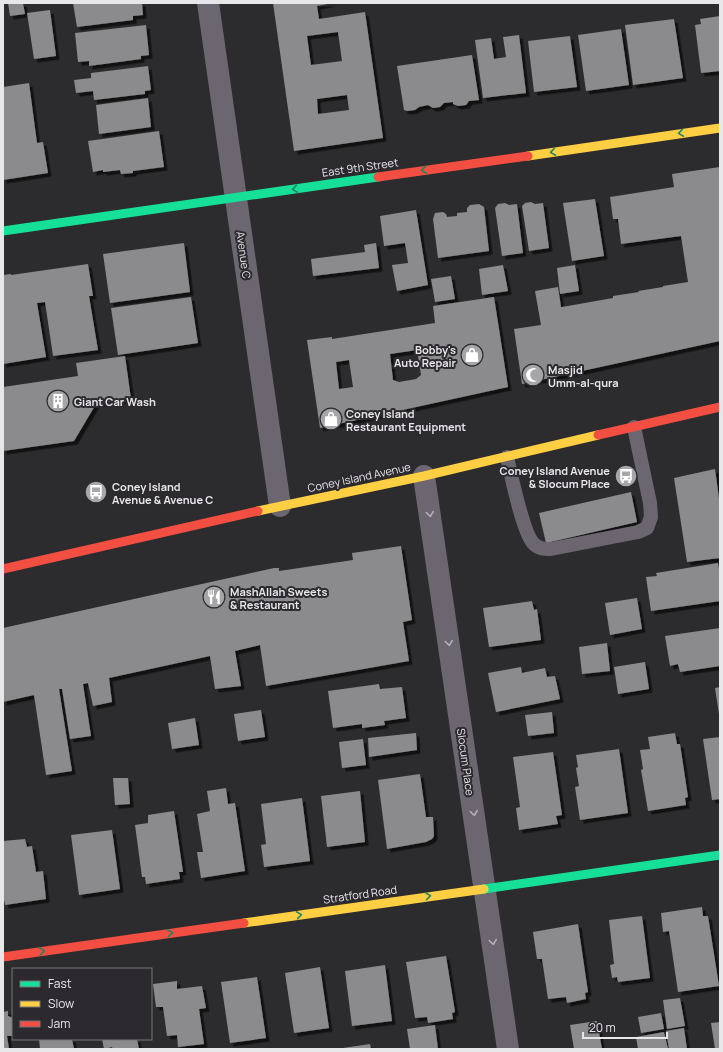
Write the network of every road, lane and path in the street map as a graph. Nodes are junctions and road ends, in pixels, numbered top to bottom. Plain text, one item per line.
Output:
1 (208, 3) edge
2 (720, 128) edge
3 (236, 198) junction
4 (3, 231) edge
5 (720, 408) edge
6 (634, 427) junction
7 (507, 457) junction
8 (424, 476) junction
9 (280, 506) junction
10 (3, 569) edge
11 (720, 855) edge
12 (485, 888) junction
13 (3, 957) edge
14 (508, 1049) edge

1 - 3 street, Avenue C
2 -> 3 street, East 9th Street
3 - 4 street, East 9th Street
3 - 9 street, Avenue C
5 - 6 street, Coney Island Avenue
6 - 7 street, Coney Island Avenue
6 - 7 lane
7 - 8 street, Coney Island Avenue
8 - 9 street, Coney Island Avenue
8 -> 12 street, Slocum Place
9 - 10 street, Coney Island Avenue
11 - 12 street, Stratford Road
13 -> 12 street, Stratford Road
12 -> 14 street, Slocum Place

